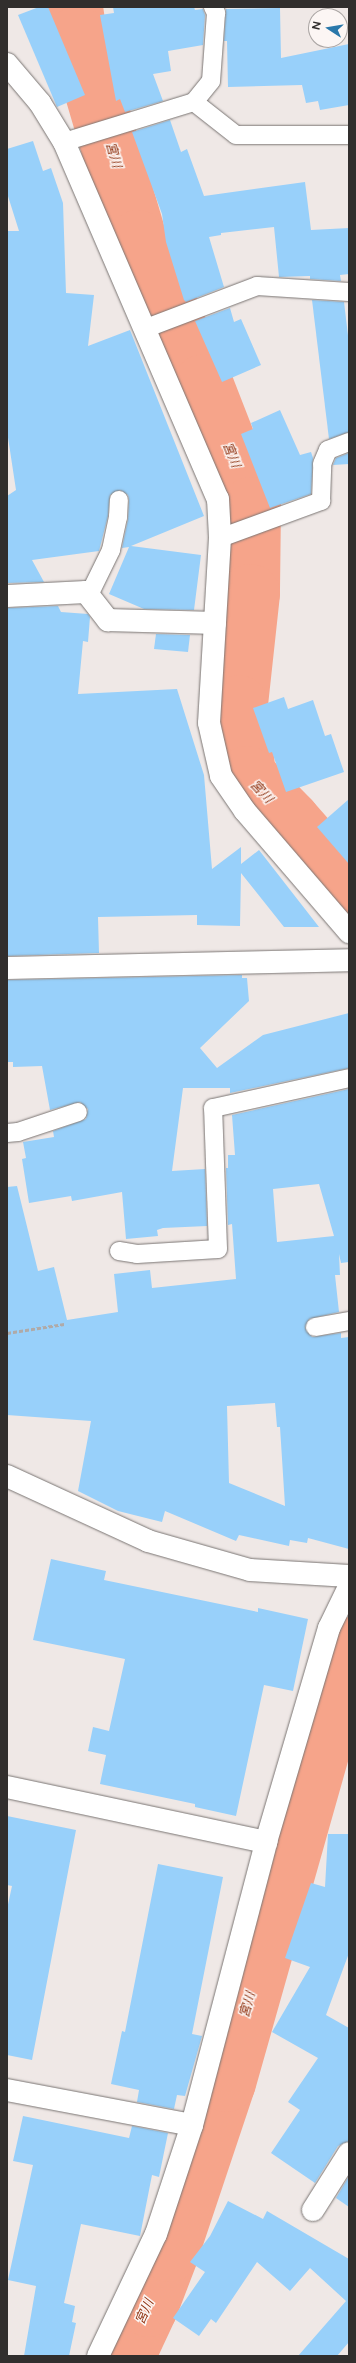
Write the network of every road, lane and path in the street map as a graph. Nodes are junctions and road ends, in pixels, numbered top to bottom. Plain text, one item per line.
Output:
1 (213, 7) edge
2 (7, 64) edge
3 (194, 102) junction
4 (349, 135) edge
5 (64, 142) junction
6 (349, 292) edge
7 (144, 329) junction
8 (349, 442) edge
9 (119, 500) dead end
10 (220, 538) junction
11 (89, 595) junction
12 (7, 596) edge
13 (215, 623) junction
14 (345, 921) edge
15 (349, 960) edge
16 (7, 968) edge
17 (349, 1078) edge
18 (78, 1112) dead end
19 (7, 1134) edge
20 (119, 1251) dead end
21 (349, 1320) edge
22 (64, 1324) dead end
23 (315, 1327) dead end
24 (7, 1334) edge
25 (7, 1476) edge
26 (349, 1576) edge
27 (349, 1587) edge
28 (7, 1787) edge
29 (266, 1842) junction
30 (7, 2090) edge
31 (192, 2125) junction
32 (349, 2153) edge
33 (313, 2210) dead end
34 (98, 2356) edge

1 - 3 lane
2 - 5 street
3 - 4 lane
3 - 5 lane
5 - 7 street
6 - 7 lane
7 - 10 street
8 - 10 lane
9 - 11 lane
10 - 13 street
11 - 12 street
11 - 13 street
13 - 14 street
15 - 16 street
17 - 20 lane
18 - 19 lane
21 - 23 lane
22 - 24 path
25 - 26 street
27 - 29 street
28 - 29 street
29 - 31 street
30 - 31 street
31 - 34 street
32 - 33 street

